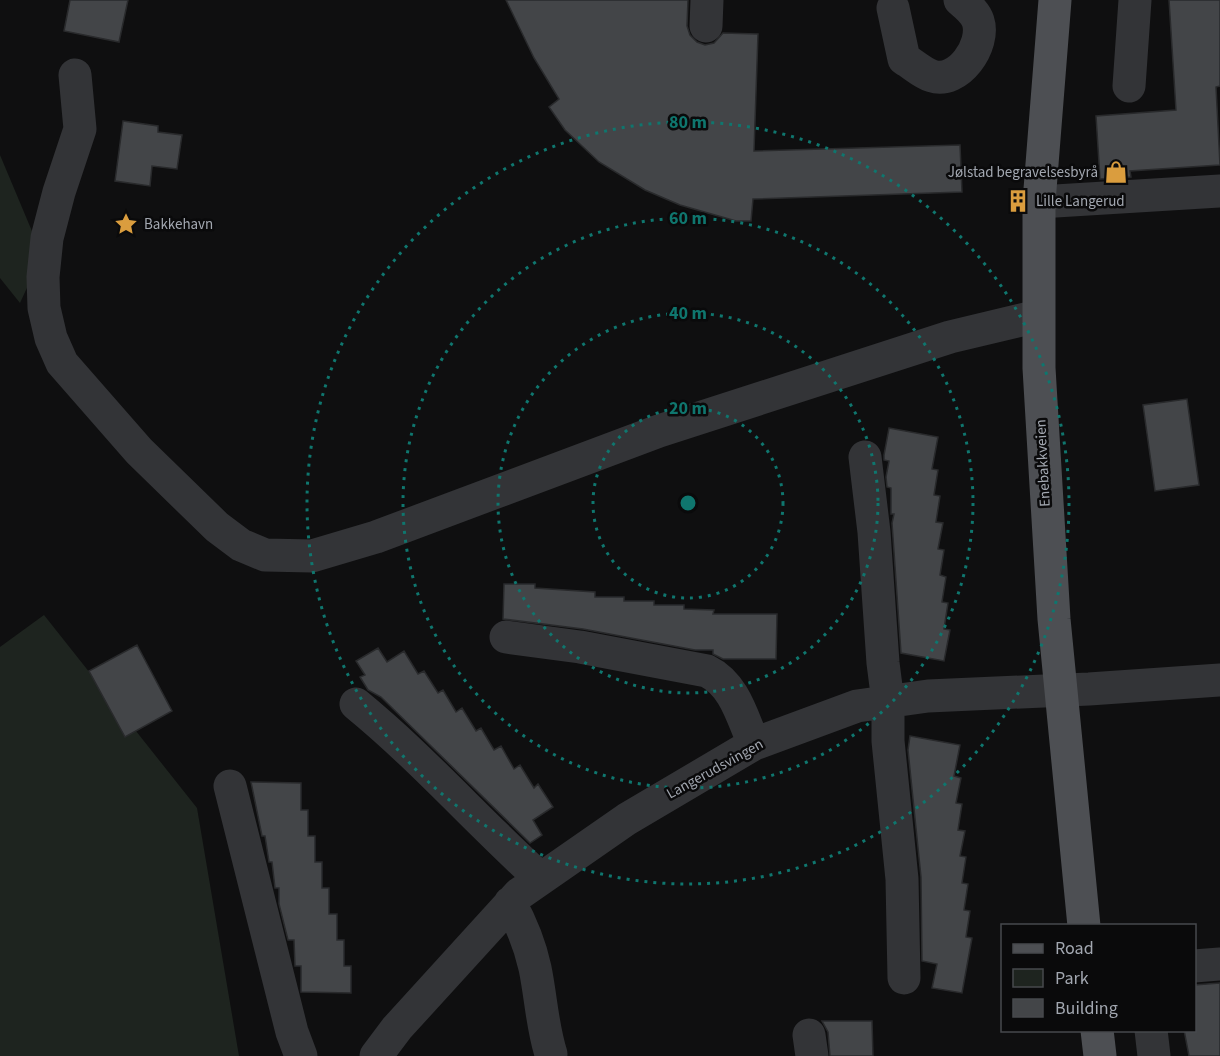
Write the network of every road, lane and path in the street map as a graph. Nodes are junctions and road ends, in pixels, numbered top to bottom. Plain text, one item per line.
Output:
1 (960, 0) edge
2 (1055, 0) edge
3 (1135, 0) edge
4 (892, 3) edge
5 (75, 75) dead end
6 (1129, 86) dead end
7 (1220, 191) edge
8 (1039, 202) junction
9 (1038, 316) junction
10 (865, 457) dead end
11 (506, 637) dead end
12 (1220, 680) edge
13 (1061, 691) junction
14 (888, 702) junction
15 (356, 704) dead end
16 (754, 744) junction
17 (230, 786) dead end
18 (540, 878) junction
19 (510, 903) junction
20 (1084, 924) edge
21 (1220, 964) edge
22 (1196, 966) edge
23 (904, 978) dead end
24 (1097, 1032) edge
25 (1150, 1032) edge
26 (551, 1054) dead end
27 (301, 1056) edge
28 (376, 1056) edge
29 (1100, 1056) edge
30 (1154, 1056) edge

1 - 4 street
2 - 8 main road, Enebakkveien
3 - 6 street
5 - 9 street
7 - 8 street
8 - 9 main road, Enebakkveien
9 - 13 main road, Enebakkveien
10 - 14 street
11 - 16 street
12 - 13 street, Langerudsvingen
13 - 14 street, Langerudsvingen
13 - 20 main road, Enebakkveien
14 - 16 street, Langerudsvingen
14 - 23 street
15 - 18 street
16 - 18 street, Langerudsvingen
17 - 27 street
18 - 19 street, Langerudsvingen
19 - 26 street
19 - 28 street, Langerudsvingen
21 - 22 street
24 - 29 main road
25 - 30 street

